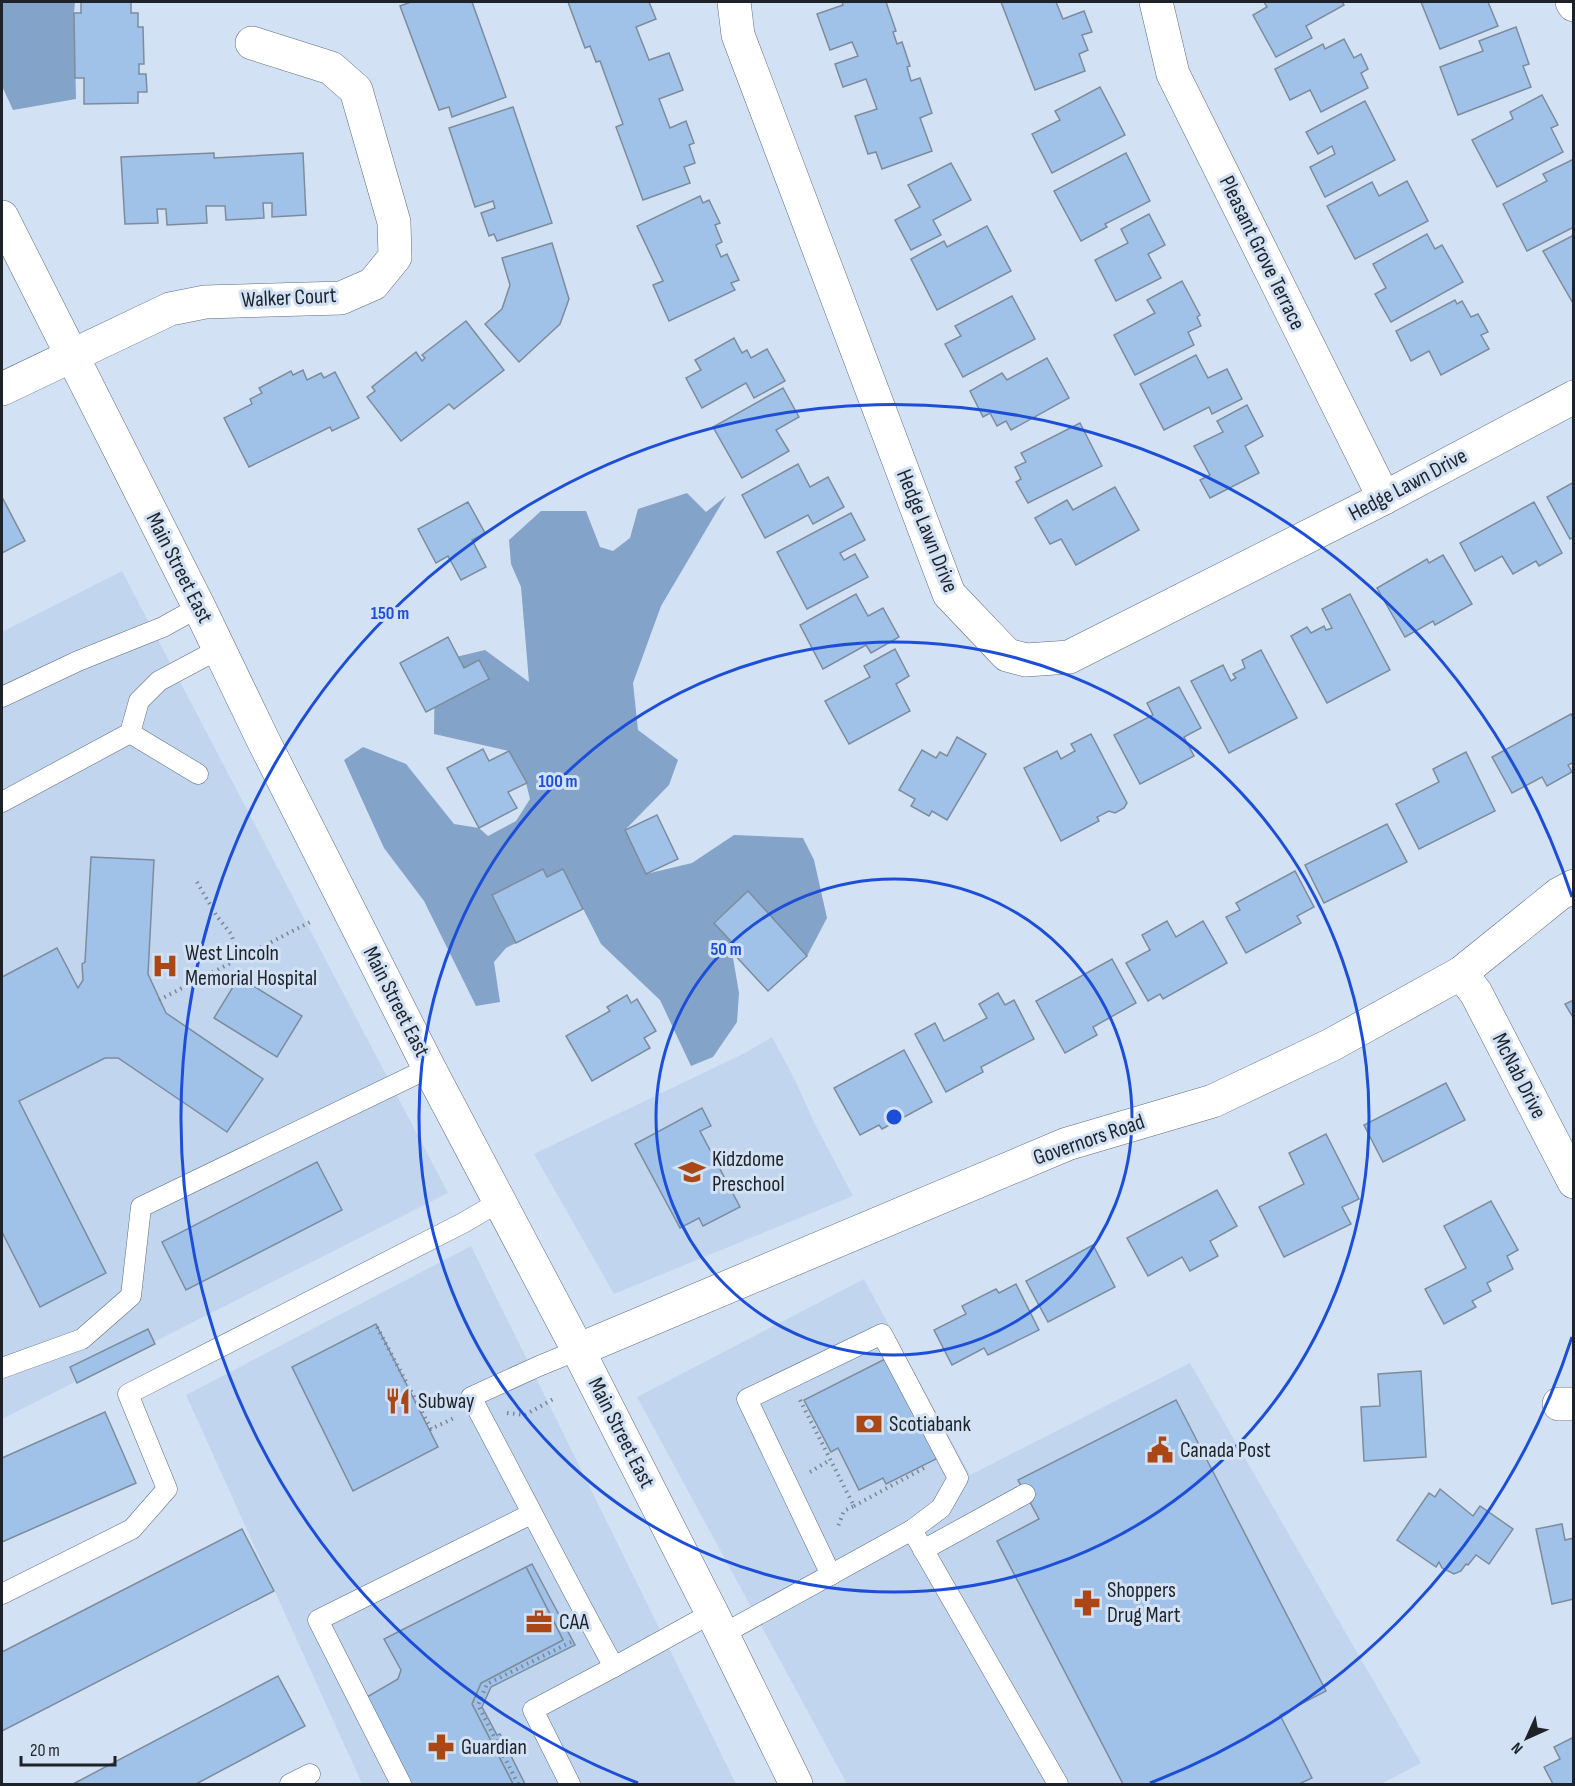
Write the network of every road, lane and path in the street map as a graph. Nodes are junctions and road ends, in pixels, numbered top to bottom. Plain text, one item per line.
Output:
1 (734, 2) edge
2 (1156, 2) edge
3 (252, 43) dead end
4 (2, 217) edge
5 (71, 357) junction
6 (2, 389) edge
7 (1574, 397) edge
8 (1384, 498) junction
9 (199, 607) junction
10 (219, 649) junction
11 (2, 697) edge
12 (130, 733) junction
13 (198, 774) dead end
14 (2, 802) edge
15 (197, 882) dead end
16 (1574, 886) edge
17 (312, 921) dead end
18 (240, 958) junction
19 (1461, 974) junction
20 (159, 1000) dead end
21 (429, 1068) junction
22 (1574, 1182) edge
23 (499, 1202) junction
24 (378, 1327) dead end
25 (578, 1350) junction
26 (2, 1368) edge
27 (808, 1393) dead end
28 (555, 1398) dead end
29 (505, 1412) dead end
30 (455, 1418) dead end
31 (830, 1460) junction
32 (930, 1466) dead end
33 (818, 1467) dead end
34 (1025, 1494) dead end
35 (854, 1506) junction
36 (531, 1514) junction
37 (837, 1529) dead end
38 (912, 1530) junction
39 (923, 1550) junction
40 (831, 1575) junction
41 (2, 1594) edge
42 (718, 1623) junction
43 (614, 1667) junction
44 (310, 1774) dead end
45 (290, 1785) edge
46 (401, 1785) edge
47 (570, 1785) edge
48 (796, 1785) edge
49 (1058, 1785) edge

1 - 8 street, Hedge Lawn Drive
2 - 8 street, Pleasant Grove Terrace
3 - 5 street, Walker Court
4 - 5 street, Main Street East
5 - 6 street, Walker Court
5 - 9 street, Main Street East
7 - 8 street, Hedge Lawn Drive
9 - 10 street, Main Street East
9 - 11 lane
10 - 12 lane
10 - 21 street, Main Street East
12 - 13 lane
12 - 14 lane
15 - 18 path
16 - 19 street, Governors Road
17 - 18 path
18 - 20 path
19 - 22 street, McNab Drive
19 - 25 street, Governors Road
21 - 23 street, Main Street East
21 - 26 lane
23 - 25 street, Main Street East
23 - 41 lane
24 - 30 path
25 - 36 lane
25 - 42 street, Main Street East
27 - 31 path
28 - 29 path
31 - 33 path
31 - 35 path
32 - 35 path
34 - 39 lane
35 - 37 path
36 - 43 lane
36 - 46 lane
38 - 39 lane
38 - 40 lane
38 - 40 lane
39 - 49 lane
40 - 42 lane
42 - 43 lane
42 - 48 street, Main Street East
43 - 47 lane
44 - 45 lane

